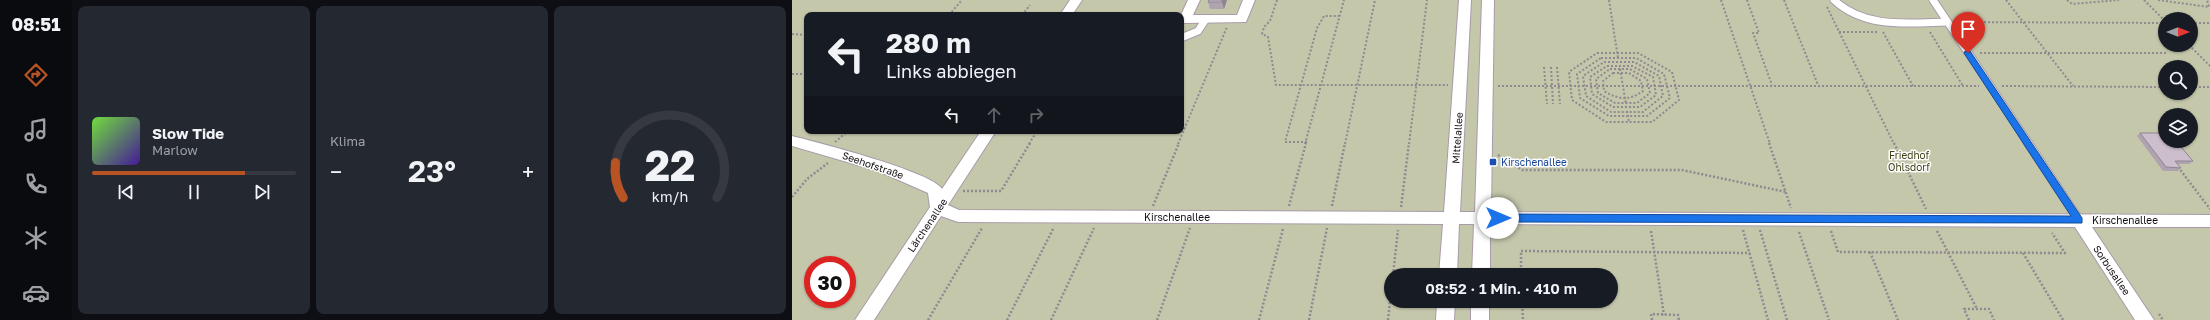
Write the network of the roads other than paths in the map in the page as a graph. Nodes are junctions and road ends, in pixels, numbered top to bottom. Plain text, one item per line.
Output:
1 (1076, 0) edge
2 (1194, 0) edge
3 (1249, 0) edge
4 (1465, 0) edge
5 (1488, 0) edge
6 (1834, 0) edge
7 (1933, 0) edge
8 (1068, 12) edge
9 (1206, 19) junction
10 (1947, 22) junction
11 (1184, 37) edge
12 (987, 134) edge
13 (792, 141) edge
14 (938, 208) junction
15 (1452, 218) junction
16 (1482, 218) junction
17 (2079, 220) junction
18 (2210, 221) edge
19 (1448, 268) edge
20 (1481, 268) edge
21 (1445, 308) edge
22 (1480, 308) edge
23 (864, 320) edge
24 (1444, 320) edge
25 (1480, 320) edge
26 (2145, 320) edge

1 - 8 street
2 - 9 street
3 - 9 street
4 - 15 street, Mittelallee
5 - 16 street
6 - 10 lane
7 - 10 lane
9 - 11 lane
10 - 17 lane
12 - 14 street, Lärchenallee
13 - 14 street, Seehofstraße
14 - 15 street, Kirschenallee
14 - 23 street, Lärchenallee
15 - 16 street, Kirschenallee
15 - 19 street, Mittelallee
16 - 17 street, Kirschenallee
16 - 20 street
17 - 18 street, Kirschenallee
17 - 26 street, Sorbusallee
21 - 24 street
22 - 25 street

